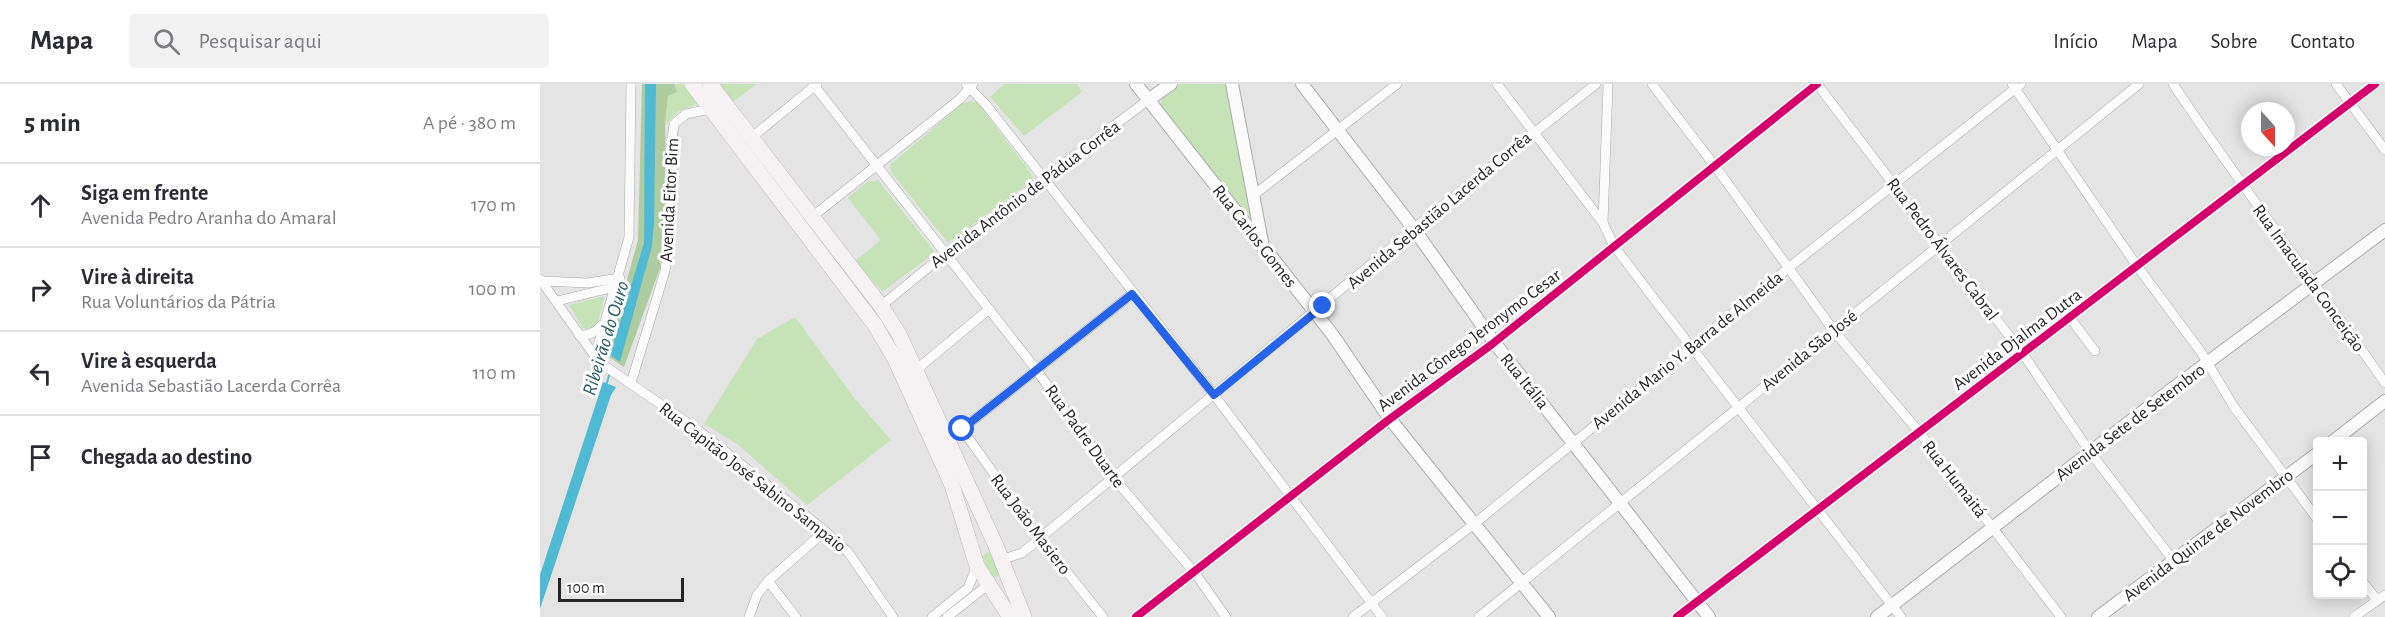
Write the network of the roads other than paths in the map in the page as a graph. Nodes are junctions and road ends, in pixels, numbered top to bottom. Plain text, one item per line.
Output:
1 (632, 84) edge
2 (692, 84) edge
3 (710, 84) edge
4 (1136, 84) edge
5 (1171, 84) edge
6 (1232, 84) edge
7 (1302, 84) edge
8 (1397, 84) edge
9 (1497, 84) edge
10 (1596, 84) edge
11 (1608, 84) edge
12 (1652, 84) edge
13 (1817, 84) edge
14 (2139, 84) edge
15 (2173, 84) edge
16 (2336, 84) edge
17 (2375, 84) edge
18 (815, 85) edge
19 (970, 85) edge
20 (2016, 86) edge
21 (1148, 100) junction
22 (2350, 103) junction
23 (710, 109) junction
24 (1337, 130) junction
25 (1534, 131) junction
26 (751, 138) junction
27 (2057, 149) junction
28 (2385, 150) edge
29 (877, 165) junction
30 (1715, 166) junction
31 (1044, 179) junction
32 (2241, 185) junction
33 (1895, 186) junction
34 (1255, 194) junction
35 (812, 217) junction
36 (1602, 223) junction
37 (1414, 229) junction
38 (2385, 230) edge
39 (1940, 245) junction
40 (1614, 246) junction
41 (1264, 248) junction
42 (945, 253) junction
43 (2137, 266) junction
44 (1787, 269) junction
45 (620, 278) junction
46 (542, 280) edge
47 (2315, 282) junction
48 (615, 287) junction
49 (1132, 294) junction
50 (557, 302) junction
51 (881, 306) junction
52 (988, 310) junction
53 (1315, 313) junction
54 (2070, 318) junction
55 (604, 323) junction
56 (1833, 331) junction
57 (579, 335) junction
58 (1494, 342) junction
59 (1691, 348) junction
60 (2096, 351) dead end
61 (2023, 354) junction
62 (597, 360) junction
63 (2207, 363) junction
64 (1035, 368) junction
65 (916, 369) junction
66 (631, 383) junction
67 (2385, 383) edge
68 (1214, 395) junction
69 (2385, 401) edge
70 (1737, 408) junction
71 (1390, 419) junction
72 (962, 429) junction
73 (1919, 432) junction
74 (946, 437) junction
75 (2337, 437) edge
76 (1574, 442) junction
77 (2090, 452) junction
78 (2313, 457) edge
79 (1112, 476) junction
80 (2285, 477) junction
81 (1291, 495) junction
82 (1622, 502) junction
83 (1820, 509) junction
84 (2313, 513) edge
85 (1474, 524) junction
86 (1994, 528) junction
87 (825, 531) junction
88 (1039, 537) junction
89 (1001, 559) junction
90 (2173, 560) junction
91 (975, 561) junction
92 (1195, 573) junction
93 (768, 581) junction
94 (1522, 582) junction
95 (989, 584) junction
96 (2367, 585) edge
97 (2381, 598) edge
98 (1697, 602) junction
99 (1371, 603) junction
100 (1892, 605) junction
101 (749, 617) edge
102 (796, 617) edge
103 (893, 617) edge
104 (932, 617) edge
105 (947, 617) edge
106 (1010, 617) edge
107 (1024, 617) edge
108 (1103, 617) edge
109 (1136, 617) edge
110 (1226, 617) edge
111 (1353, 617) edge
112 (1382, 617) edge
113 (1479, 617) edge
114 (1549, 617) edge
115 (1677, 617) edge
116 (1709, 617) edge
117 (1877, 617) edge
118 (1901, 617) edge
119 (2061, 617) edge
120 (2098, 617) edge
121 (2354, 617) edge

1 - 45 street, Avenida Eitor Bim
2 - 23 main road
3 - 26 main road
4 - 21 street, Rua Carlos Gomes
5 - 21 street, Avenida Antônio de Pádua Corrêa
6 - 34 street
7 - 24 street, Rua Itália
8 - 24 street
9 - 25 street
10 - 25 street, Avenida Sebastião Lacerda Corrêa
11 - 36 street
12 - 30 street, Rua Humaitá
13 - 30 street, Avenida Cônego Jeronymo Cesar
13 - 33 street, Rua Pedro Álvares Cabral
14 - 27 street, Avenida São José
15 - 32 street, Rua Imaculada Conceição
16 - 22 street
17 - 22 street, Avenida Djalma Dutra
18 - 26 street
18 - 29 street, Rua Padre Duarte
19 - 29 street
19 - 31 street
20 - 27 street
20 - 33 street, Avenida Mario Y. Barra de Almeida
21 - 31 street, Avenida Antônio de Pádua Corrêa
21 - 41 street, Rua Carlos Gomes
22 - 28 street
22 - 32 street, Avenida Djalma Dutra
23 - 66 street, Avenida Eitor Bim
23 - 91 main road
24 - 34 street
24 - 37 street, Rua Itália
25 - 36 street
25 - 37 street, Avenida Sebastião Lacerda Corrêa
26 - 35 main road
27 - 39 street, Avenida São José
27 - 43 street
29 - 35 street
29 - 42 street, Rua Padre Duarte
30 - 40 street, Avenida Cônego Jeronymo Cesar
30 - 44 street, Rua Humaitá
31 - 42 street, Avenida Antônio de Pádua Corrêa
31 - 49 street
32 - 43 street, Avenida Djalma Dutra
32 - 47 street, Rua Imaculada Conceição
33 - 39 street, Rua Pedro Álvares Cabral
33 - 44 street, Avenida Mario Y. Barra de Almeida
34 - 41 street
35 - 51 main road
36 - 40 street
37 - 53 street, Avenida Sebastião Lacerda Corrêa
37 - 58 street, Rua Itália
38 - 47 street, Avenida Sete de Setembro
39 - 56 street, Avenida São José
39 - 61 street, Rua Pedro Álvares Cabral
40 - 58 street, Avenida Cônego Jeronymo Cesar
40 - 59 street
41 - 53 street, Rua Carlos Gomes
42 - 51 street, Avenida Antônio de Pádua Corrêa
42 - 52 street, Rua Padre Duarte
43 - 54 street, Avenida Djalma Dutra
43 - 63 street
44 - 56 street, Rua Humaitá
44 - 59 street, Avenida Mario Y. Barra de Almeida
45 - 46 street
45 - 48 street, Avenida Eitor Bim
46 - 50 street
47 - 63 street, Avenida Sete de Setembro
47 - 67 street, Rua Imaculada Conceição
48 - 50 street
48 - 55 street, Avenida Eitor Bim
49 - 64 street
49 - 68 street
50 - 57 street
51 - 65 main road
52 - 64 street, Rua Padre Duarte
52 - 65 street
53 - 68 street, Avenida Sebastião Lacerda Corrêa
53 - 71 street, Rua Carlos Gomes
54 - 60 street
54 - 61 street, Avenida Djalma Dutra
55 - 57 street
55 - 62 street, Avenida Eitor Bim
56 - 70 street, Avenida São José
56 - 73 street, Rua Humaitá
57 - 62 street
58 - 71 street, Avenida Cônego Jeronymo Cesar
58 - 76 street, Rua Itália
59 - 70 street
59 - 76 street, Avenida Mario Y. Barra de Almeida
61 - 73 street, Avenida Djalma Dutra
61 - 77 street, Rua Pedro Álvares Cabral
62 - 66 street, Rua Capitão José Sabino Sampaio
63 - 77 street, Avenida Sete de Setembro
63 - 80 street
64 - 72 street
64 - 79 street, Rua Padre Duarte
65 - 74 main road
66 - 87 street, Rua Capitão José Sabino Sampaio
68 - 79 street, Avenida Sebastião Lacerda Corrêa
68 - 81 street
69 - 75 street
70 - 82 street, Avenida São José
70 - 83 street
71 - 81 street, Avenida Cônego Jeronymo Cesar
71 - 85 street, Rua Carlos Gomes
72 - 74 street
72 - 88 street, Rua João Masiero
73 - 83 street, Avenida Djalma Dutra
73 - 86 street, Rua Humaitá
74 - 89 main road
76 - 82 street, Rua Itália
76 - 85 street, Avenida Mario Y. Barra de Almeida
77 - 86 street, Avenida Sete de Setembro
77 - 90 street, Rua Pedro Álvares Cabral
78 - 80 street, Avenida Quinze de Novembro
79 - 88 street, Avenida Sebastião Lacerda Corrêa
79 - 92 street, Rua Padre Duarte
80 - 84 street
80 - 90 street, Avenida Quinze de Novembro
81 - 92 street, Avenida Cônego Jeronymo Cesar
81 - 99 street
82 - 94 street, Avenida São José
82 - 98 street, Rua Itália
83 - 98 street, Avenida Djalma Dutra
83 - 100 street
85 - 94 street, Rua Carlos Gomes
85 - 99 street, Avenida Mario Y. Barra de Almeida
86 - 100 street, Avenida Sete de Setembro
86 - 119 street, Rua Humaitá
87 - 93 street
87 - 103 street, Rua Capitão José Sabino Sampaio
88 - 89 street, Avenida Sebastião Lacerda Corrêa
88 - 108 street, Rua João Masiero
89 - 91 main road
89 - 95 main road
89 - 107 main road
90 - 120 street, Avenida Quinze de Novembro
91 - 95 main road
91 - 104 street
92 - 109 street, Avenida Cônego Jeronymo Cesar
92 - 110 street, Rua Padre Duarte
93 - 101 street
93 - 102 street
94 - 113 street, Avenida São José
94 - 114 street, Rua Carlos Gomes
95 - 105 street
95 - 106 main road
96 - 97 street
97 - 121 street
98 - 115 street, Avenida Djalma Dutra
98 - 116 street, Rua Itália
99 - 111 street, Avenida Mario Y. Barra de Almeida
99 - 112 street
100 - 117 street, Avenida Sete de Setembro
100 - 118 street

